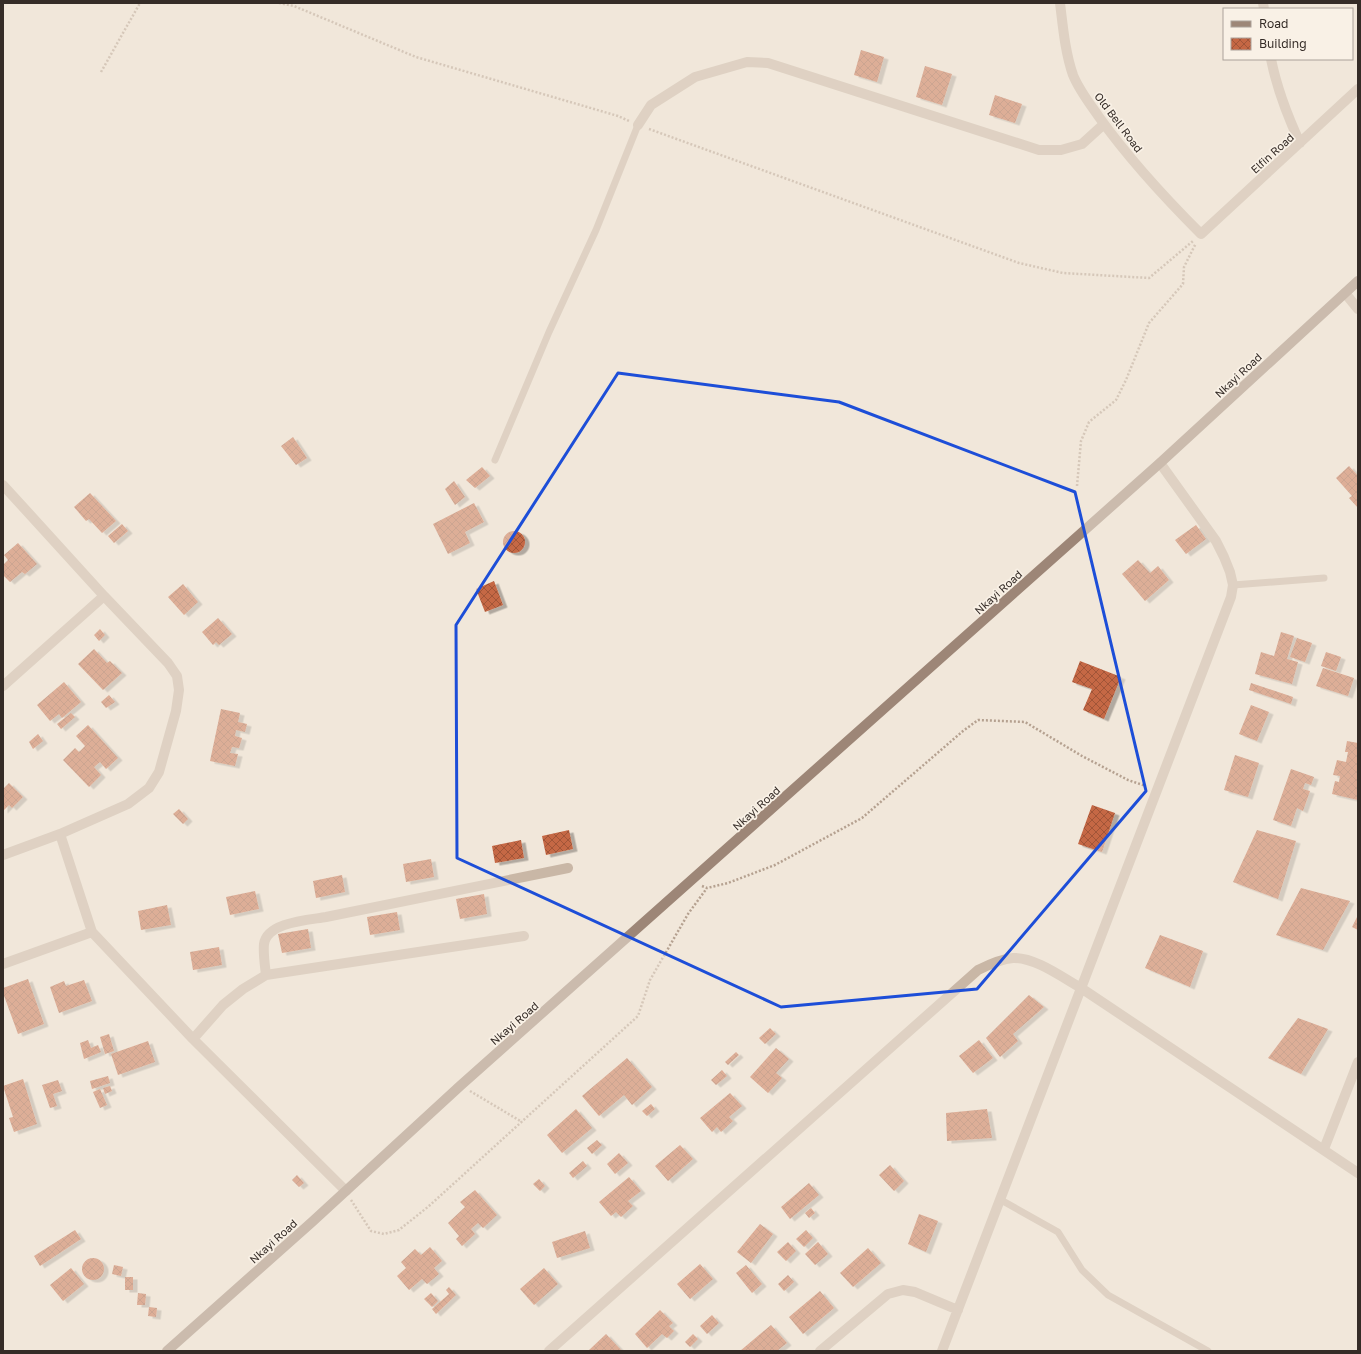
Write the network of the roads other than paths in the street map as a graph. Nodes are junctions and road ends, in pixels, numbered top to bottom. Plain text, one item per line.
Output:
1 (1060, 3) edge
2 (1271, 60) edge
3 (1358, 89) edge
4 (1104, 124) junction
5 (638, 125) joint
6 (1300, 143) junction
7 (1201, 234) joint
8 (1358, 281) edge
9 (1345, 293) junction
10 (1358, 309) edge
11 (495, 460) dead end
12 (1160, 463) junction
13 (3, 485) edge
14 (1324, 578) dead end
15 (1233, 585) junction
16 (104, 596) junction
17 (3, 686) edge
18 (60, 834) junction
19 (3, 855) edge
20 (568, 868) dead end
21 (92, 932) junction
22 (524, 936) dead end
23 (3, 964) edge
24 (266, 975) junction
25 (1081, 988) junction
26 (194, 1039) junction
27 (1358, 1062) edge
28 (1324, 1149) junction
29 (1358, 1173) edge
30 (346, 1191) junction
31 (1001, 1200) junction
32 (958, 1310) junction
33 (168, 1351) edge
34 (550, 1351) edge
35 (820, 1351) edge
36 (942, 1351) edge
37 (1208, 1351) edge

1 - 4 street, Old Bell Road
2 - 6 street
3 - 6 street, Elfin Road
4 - 5 street
4 - 7 street, Old Bell Road
5 - 11 lane
6 - 7 street, Elfin Road
8 - 9 main road, Nkayi Road
9 - 10 street
9 - 12 main road, Nkayi Road
12 - 15 street
12 - 30 main road, Nkayi Road
13 - 16 street
14 - 15 lane
15 - 25 street
16 - 17 street
16 - 18 street
18 - 19 street
18 - 21 street
20 - 24 street
21 - 23 street
21 - 26 street
22 - 24 street
24 - 26 street
25 - 28 street
25 - 31 street
25 - 34 street
26 - 30 street
27 - 28 street
28 - 29 street
30 - 33 main road, Nkayi Road
31 - 32 street
31 - 37 lane
32 - 35 street
32 - 36 street

